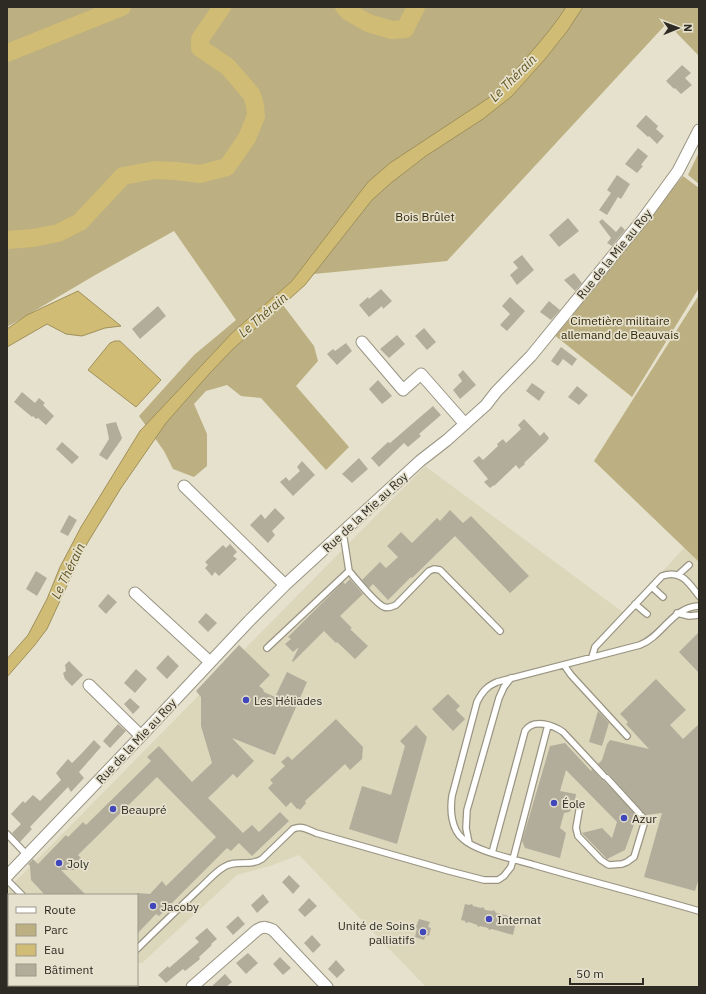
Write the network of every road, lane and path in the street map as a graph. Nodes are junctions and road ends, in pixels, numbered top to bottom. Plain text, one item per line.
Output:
1 (699, 130) edge
2 (362, 342) dead end
3 (465, 424) junction
4 (184, 486) dead end
5 (343, 531) junction
6 (689, 565) dead end
7 (349, 571) junction
8 (678, 575) junction
9 (285, 585) junction
10 (652, 587) junction
11 (135, 593) dead end
12 (699, 596) edge
13 (663, 597) dead end
14 (635, 604) junction
15 (699, 606) edge
16 (677, 613) junction
17 (647, 614) dead end
18 (699, 616) edge
19 (500, 631) dead end
20 (267, 648) dead end
21 (592, 658) junction
22 (210, 662) junction
23 (564, 665) junction
24 (510, 678) junction
25 (89, 685) dead end
26 (548, 725) junction
27 (141, 736) junction
28 (628, 736) dead end
29 (580, 805) dead end
30 (7, 834) edge
31 (469, 844) junction
32 (492, 853) junction
33 (27, 856) junction
34 (513, 859) junction
35 (7, 876) edge
36 (7, 880) edge
37 (21, 894) edge
38 (699, 911) edge
39 (138, 947) edge
40 (192, 987) edge
41 (327, 987) edge

1 - 3 street, Rue de la Mie au Roy
2 - 3 street
3 - 5 street, Rue de la Mie au Roy
4 - 9 street
5 - 7 lane
5 - 9 street, Rue de la Mie au Roy
6 - 8 lane
7 - 19 lane
7 - 20 lane
8 - 10 lane
8 - 12 lane
9 - 22 street, Rue de la Mie au Roy
10 - 13 lane
10 - 14 lane
11 - 22 street
14 - 17 lane
14 - 21 lane
15 - 16 lane
16 - 18 lane
16 - 21 lane
21 - 23 lane
22 - 27 street, Rue de la Mie au Roy
23 - 24 lane
23 - 28 lane
24 - 31 lane
24 - 31 lane
25 - 27 street
26 - 29 lane
26 - 32 lane
26 - 34 lane
27 - 33 street, Rue de la Mie au Roy
30 - 33 lane
31 - 32 lane
32 - 34 lane
33 - 35 street, Rue de la Mie au Roy
34 - 38 lane
34 - 39 lane
36 - 37 lane
40 - 41 street

